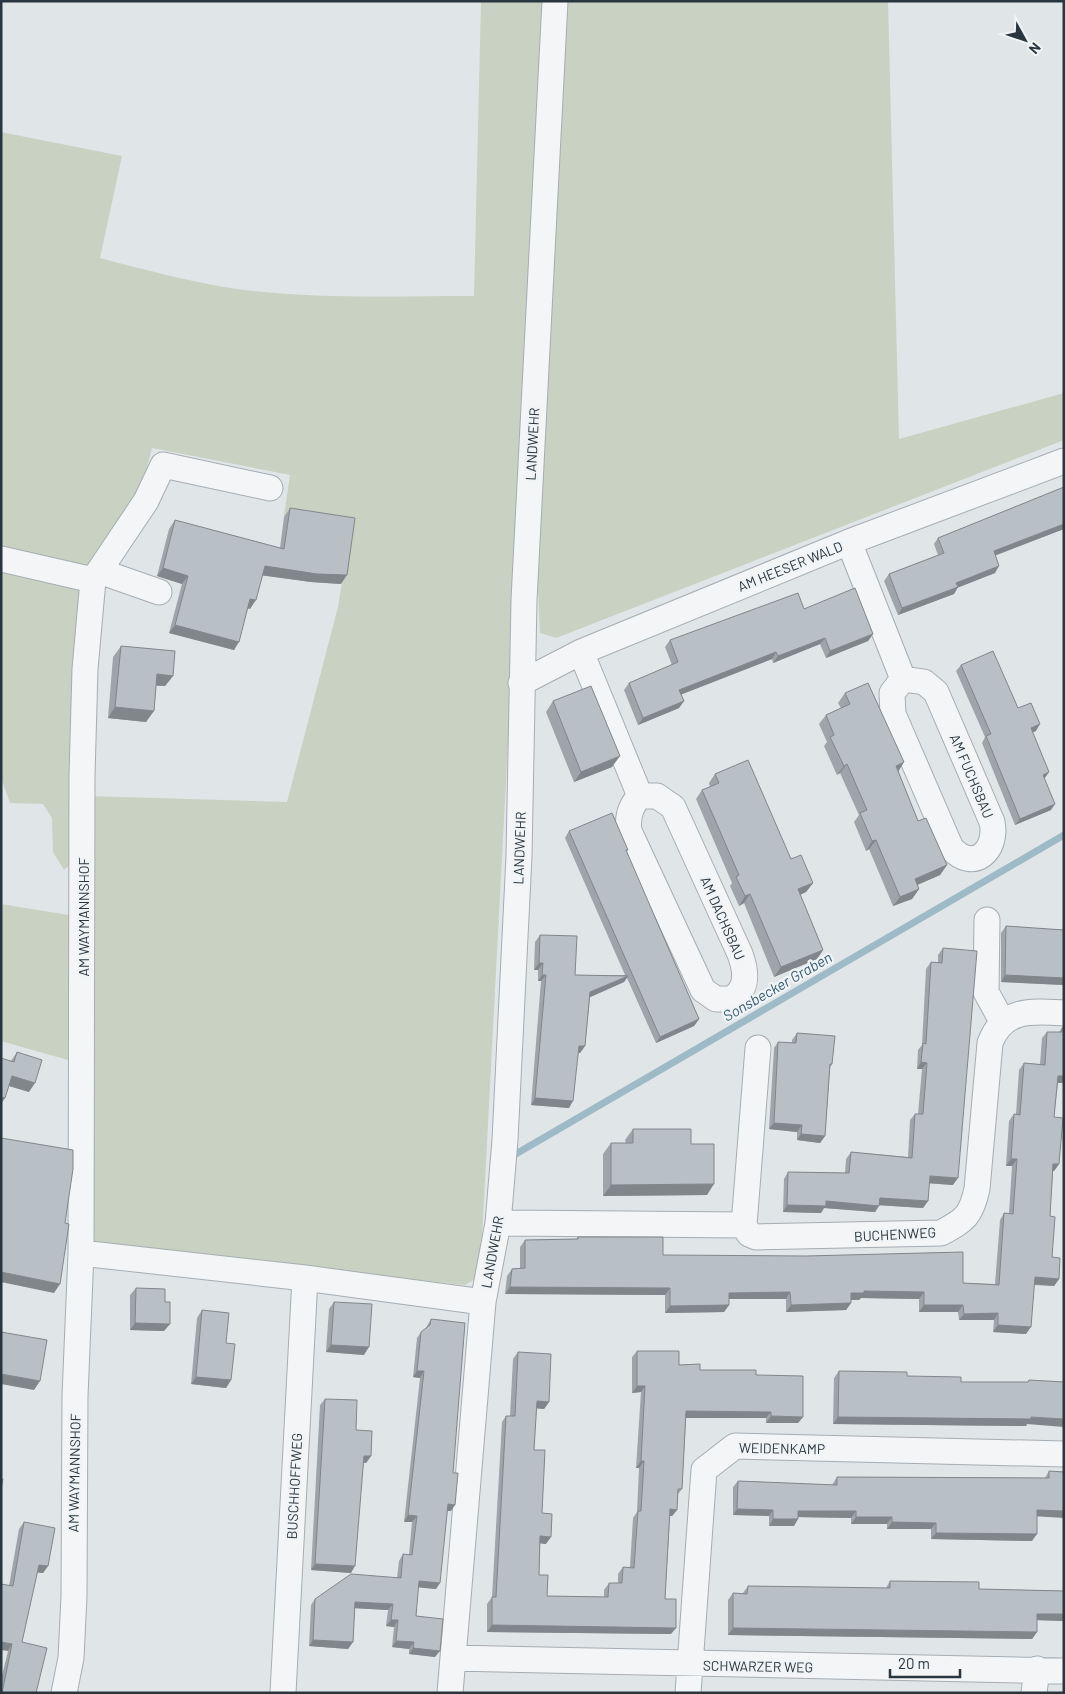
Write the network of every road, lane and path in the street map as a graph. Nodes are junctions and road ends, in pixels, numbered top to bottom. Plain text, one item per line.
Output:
1 (555, 1) edge
2 (1064, 461) edge
3 (270, 488) dead end
4 (848, 542) junction
5 (1, 559) edge
6 (96, 576) junction
7 (159, 592) dead end
8 (581, 652) junction
9 (903, 679) junction
10 (521, 683) junction
11 (640, 796) junction
12 (987, 920) dead end
13 (1064, 1013) edge
14 (1002, 1023) junction
15 (758, 1048) dead end
16 (498, 1223) junction
17 (744, 1225) junction
18 (81, 1253) junction
19 (305, 1278) junction
20 (483, 1302) junction
21 (1064, 1454) edge
22 (453, 1658) junction
23 (691, 1665) junction
24 (1064, 1671) edge
25 (1035, 1681) edge
26 (64, 1693) edge
27 (283, 1693) edge
28 (450, 1693) edge
29 (688, 1693) edge

1 - 10 street, LANDWEHR
2 - 4 street, AM HEESER WALD
3 - 6 street
4 - 8 street, AM HEESER WALD
4 - 9 street
5 - 6 street
6 - 7 street
6 - 18 street, AM WAYMANNSHOF
8 - 10 street, AM HEESER WALD
8 - 11 street
9 - 9 street, AM FUCHSBAU
10 - 16 street, LANDWEHR
11 - 11 street, AM DACHSBAU
12 - 14 street
13 - 14 street
14 - 17 street, BUCHENWEG
15 - 17 street
16 - 17 street
16 - 20 street, LANDWEHR
18 - 19 street
18 - 26 street, AM WAYMANNSHOF
19 - 20 street
19 - 27 street, BUSCHHOFFWEG
20 - 22 street, LANDWEHR
21 - 23 street, WEIDENKAMP
22 - 23 street, SCHWARZER WEG
22 - 28 street, LANDWEHR
23 - 25 street, SCHWARZER WEG
23 - 29 street, WEIDENKAMP
24 - 25 street, SCHWARZER WEG

